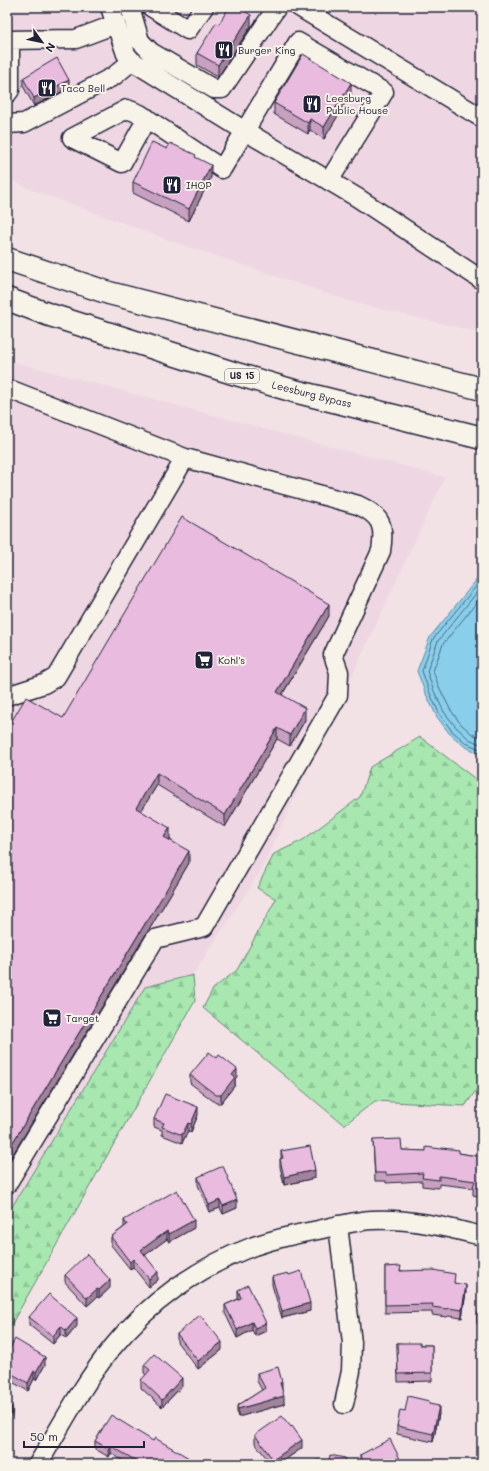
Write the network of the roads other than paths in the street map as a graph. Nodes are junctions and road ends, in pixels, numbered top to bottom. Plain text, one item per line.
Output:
1 (110, 7) edge
2 (130, 7) edge
3 (151, 7) edge
4 (204, 7) edge
5 (277, 7) edge
6 (299, 7) edge
7 (116, 24) junction
8 (9, 40) edge
9 (132, 61) junction
10 (9, 92) edge
11 (147, 118) dead end
12 (482, 118) edge
13 (7, 124) edge
14 (245, 131) junction
15 (329, 181) junction
16 (7, 259) edge
17 (482, 280) edge
18 (7, 299) edge
19 (482, 389) edge
20 (7, 390) edge
21 (482, 438) edge
22 (184, 458) junction
23 (11, 691) edge
24 (7, 1184) edge
25 (338, 1225) junction
26 (482, 1236) edge
27 (344, 1404) dead end
28 (38, 1464) edge

1 - 7 street
2 - 5 street
3 - 4 street
6 - 12 street
7 - 8 street
7 - 9 street
8 - 10 street
9 - 13 street
9 - 14 street
11 - 14 street
14 - 15 street
14 - 15 street
15 - 17 street
16 - 19 highway
18 - 21 highway, Leesburg Bypass / US 15
20 - 22 street
22 - 23 street
22 - 24 street
25 - 26 street
25 - 27 street
25 - 28 street

